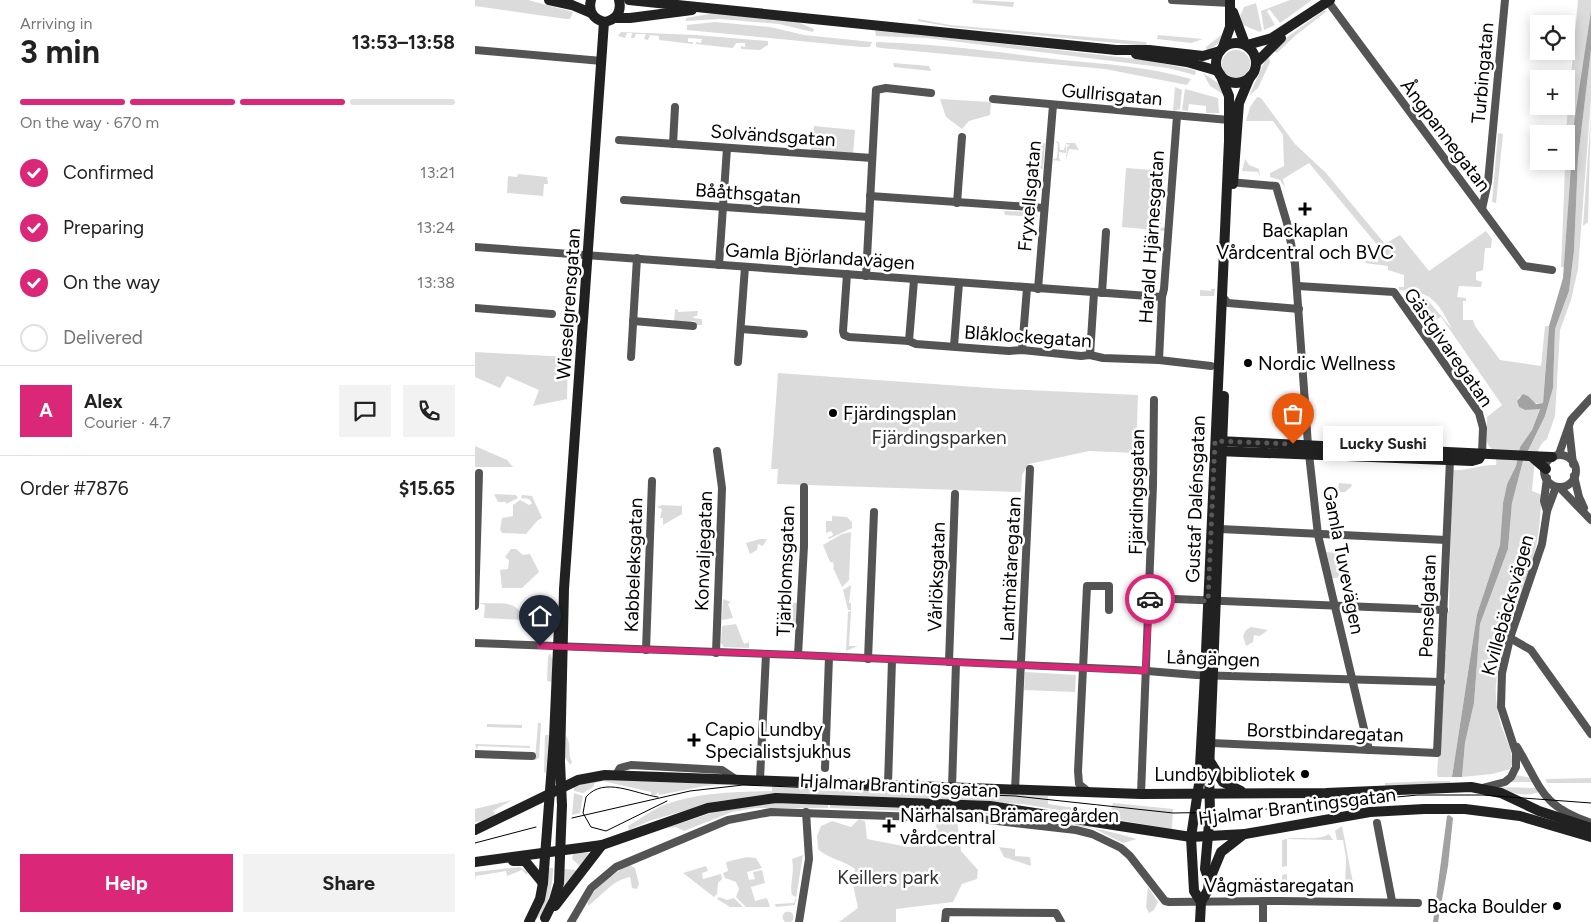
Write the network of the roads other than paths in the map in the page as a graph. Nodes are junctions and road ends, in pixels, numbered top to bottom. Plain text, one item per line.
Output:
1 (549, 0) edge
2 (591, 0) edge
3 (619, 0) edge
4 (629, 0) edge
5 (1172, 0) edge
6 (1328, 0) edge
7 (1505, 0) edge
8 (1231, 4) edge
9 (708, 8) junction
10 (591, 13) junction
11 (1311, 13) junction
12 (615, 18) junction
13 (604, 22) junction
14 (1246, 45) junction
15 (1221, 49) junction
16 (475, 50) edge
17 (1115, 50) junction
18 (602, 61) junction
19 (1257, 62) junction
20 (1219, 72) junction
21 (1250, 77) junction
22 (931, 93) dead end
23 (993, 99) dead end
24 (1053, 105) junction
25 (675, 107) dead end
26 (1177, 116) junction
27 (1229, 120) junction
28 (962, 137) dead end
29 (619, 140) dead end
30 (673, 144) junction
31 (727, 148) junction
32 (872, 158) junction
33 (1230, 182) junction
34 (870, 196) junction
35 (625, 200) dead end
36 (957, 203) junction
37 (723, 207) junction
38 (1044, 208) junction
39 (1481, 209) junction
40 (869, 217) junction
41 (1106, 232) dead end
42 (475, 247) edge
43 (589, 255) junction
44 (637, 258) junction
45 (719, 265) junction
46 (745, 267) junction
47 (1551, 270) dead end
48 (847, 274) junction
49 (866, 276) junction
50 (914, 280) junction
51 (959, 283) junction
52 (1298, 286) junction
53 (1027, 288) junction
54 (1038, 289) junction
55 (1098, 293) junction
56 (1162, 297) junction
57 (1225, 300) junction
58 (475, 308) edge
59 (1299, 309) junction
60 (552, 314) dead end
61 (633, 321) junction
62 (693, 326) dead end
63 (741, 329) junction
64 (804, 334) dead end
65 (909, 341) junction
66 (953, 346) junction
67 (1022, 350) junction
68 (1090, 355) junction
69 (631, 357) dead end
70 (1159, 360) junction
71 (738, 362) dead end
72 (1211, 366) dead end
73 (1591, 398) edge
74 (1154, 400) dead end
75 (1569, 426) junction
76 (1219, 446) junction
77 (1308, 449) junction
78 (717, 451) dead end
79 (1482, 454) junction
80 (1453, 456) junction
81 (1555, 456) junction
82 (1532, 457) junction
83 (1573, 464) junction
84 (1030, 469) dead end
85 (479, 473) dead end
86 (1546, 474) junction
87 (1574, 476) junction
88 (652, 481) dead end
89 (804, 487) dead end
90 (1558, 488) junction
91 (955, 494) dead end
92 (1547, 511) junction
93 (874, 512) dead end
94 (1590, 518) edge
95 (1220, 529) junction
96 (1318, 535) junction
97 (1447, 540) junction
98 (476, 554) edge
99 (1150, 598) junction
100 (1212, 601) junction
101 (475, 606) edge
102 (1335, 606) junction
103 (1109, 610) dead end
104 (1444, 610) junction
105 (1511, 638) junction
106 (475, 643) edge
107 (560, 647) junction
108 (646, 650) junction
109 (716, 653) junction
110 (766, 654) junction
111 (798, 655) junction
112 (829, 657) junction
113 (868, 659) junction
114 (892, 660) junction
115 (953, 663) junction
116 (1019, 665) junction
117 (1083, 668) junction
118 (1145, 671) junction
119 (1210, 674) junction
120 (1351, 679) junction
121 (1441, 682) junction
122 (1591, 734) edge
123 (1511, 737) junction
124 (1211, 743) junction
125 (1369, 750) junction
126 (1437, 753) joint
127 (475, 754) edge
128 (532, 756) dead end
129 (1211, 762) junction
130 (825, 768) dead end
131 (705, 770) junction
132 (616, 775) junction
133 (687, 777) junction
134 (735, 778) junction
135 (760, 779) junction
136 (888, 784) junction
137 (951, 787) junction
138 (561, 788) junction
139 (1480, 788) junction
140 (1015, 790) junction
141 (1091, 793) junction
142 (1198, 793) junction
143 (1210, 793) junction
144 (1246, 793) junction
145 (549, 794) junction
146 (1141, 794) junction
147 (806, 812) junction
148 (1377, 823) dead end
149 (1591, 823) edge
150 (475, 824) edge
151 (486, 825) junction
152 (1591, 828) edge
153 (475, 830) edge
154 (1245, 834) junction
155 (1208, 836) junction
156 (1191, 837) junction
157 (1591, 837) edge
158 (602, 845) junction
159 (560, 851) junction
160 (545, 853) junction
161 (487, 860) junction
162 (475, 862) edge
163 (1209, 881) junction
164 (543, 883) junction
165 (1263, 901) junction
166 (1201, 902) junction
167 (1392, 902) junction
168 (1418, 903) dead end
169 (543, 920) edge
170 (529, 922) edge
171 (571, 922) edge
172 (799, 922) edge
173 (945, 922) edge
174 (1061, 922) edge
175 (1200, 922) edge
176 (1263, 922) edge

1 - 10 street
2 - 10 street
3 - 12 street
4 - 9 street
5 - 8 street
6 - 11 street
6 - 39 street, Ångpannegatan
7 - 39 street, Turbingatan
8 - 14 street
8 - 15 street
9 - 12 street
9 - 17 street
10 - 13 street
11 - 14 street
11 - 19 street
12 - 13 street
13 - 18 street, Wieselgrensgatan
14 - 15 street
14 - 19 street
15 - 17 street
15 - 20 street
16 - 18 street
17 - 20 street
18 - 43 street, Wieselgrensgatan
19 - 21 street
20 - 21 street
20 - 27 street, Gustaf Dalénsgatan
21 - 33 street, Gustaf Dalénsgatan
22 - 32 street
23 - 24 street, Gullrisgatan
24 - 26 street, Gullrisgatan
24 - 38 street, Fryxellsgatan
25 - 30 street
26 - 27 street, Gullrisgatan
26 - 56 street, Harald Hjärnesgatan
27 - 33 street, Gustaf Dalénsgatan
28 - 36 street
29 - 30 street, Solvändsgatan
30 - 31 street, Solvändsgatan
31 - 32 street, Solvändsgatan
31 - 37 street
32 - 34 street
33 - 52 street, Gamla Tuvevägen
33 - 57 street, Gustaf Dalénsgatan
34 - 36 street
34 - 40 street
35 - 37 street, Bååthsgatan
36 - 38 street
37 - 40 street, Bååthsgatan
37 - 45 street
38 - 54 street, Fryxellsgatan
39 - 47 street, Ångpannegatan
40 - 49 street
41 - 55 street
42 - 43 street, Gamla Björlandavägen
43 - 44 street, Gamla Björlandavägen
43 - 107 street, Wieselgrensgatan
44 - 45 street, Gamla Björlandavägen
44 - 61 street
45 - 46 street, Gamla Björlandavägen
46 - 48 street, Gamla Björlandavägen
46 - 63 street
48 - 49 street, Gamla Björlandavägen
48 - 65 street, Blåklockegatan
49 - 50 street, Gamla Björlandavägen
50 - 51 street, Gamla Björlandavägen
50 - 65 street
51 - 53 street, Gamla Björlandavägen
51 - 66 street
52 - 59 street, Gamla Tuvevägen
52 - 79 street, Gästgivaregatan
53 - 54 street, Gamla Björlandavägen
53 - 67 street
54 - 55 street, Gamla Björlandavägen
55 - 56 street, Gamla Björlandavägen
55 - 68 street
56 - 70 street, Harald Hjärnesgatan
57 - 59 street
57 - 76 street, Gustaf Dalénsgatan
58 - 60 street
59 - 77 street, Gamla Tuvevägen
61 - 62 street
61 - 69 street
63 - 64 street
63 - 71 street
65 - 66 street, Blåklockegatan
66 - 67 street, Blåklockegatan
67 - 68 street, Blåklockegatan
68 - 70 street, Blåklockegatan
70 - 72 street, Blåklockegatan
73 - 75 street
74 - 99 street, Fjärdingsgatan
75 - 81 street
75 - 83 street
76 - 77 street
76 - 95 street, Gustaf Dalénsgatan
76 - 100 street, Gustaf Dalénsgatan
77 - 80 street
77 - 96 street, Gamla Tuvevägen
78 - 109 street, Konvaljegatan
79 - 80 street
79 - 82 street
80 - 97 street, Penselgatan
81 - 82 street
81 - 83 street
81 - 86 street
82 - 86 street
83 - 87 street
84 - 116 street, Lantmätaregatan
85 - 98 street
86 - 90 street
86 - 92 street, Kvillebäcksvägen
87 - 90 street
87 - 94 street
88 - 108 street, Kabbeleksgatan
89 - 111 street, Tjärblomsgatan
90 - 92 street, Kvillebäcksvägen
90 - 94 street
91 - 115 street, Vårlöksgatan
92 - 105 street, Kvillebäcksvägen
93 - 113 street
95 - 96 street
95 - 100 street, Gustaf Dalénsgatan
96 - 97 street
96 - 102 street, Gamla Tuvevägen
97 - 104 street, Penselgatan
98 - 101 street
99 - 100 street
99 - 118 street, Fjärdingsgatan
100 - 102 street
100 - 119 street, Gustaf Dalénsgatan
102 - 104 street
102 - 120 street, Gamla Tuvevägen
103 - 117 street
104 - 121 street, Penselgatan
105 - 122 street
105 - 123 street, Kvillebäcksvägen
106 - 107 street, Långängen
107 - 108 street, Långängen
107 - 138 street
107 - 145 street
108 - 109 street, Långängen
109 - 110 street, Långängen
110 - 111 street, Långängen
110 - 135 street
111 - 112 street, Långängen
112 - 113 street, Långängen
112 - 130 street
113 - 114 street, Långängen
114 - 115 street, Långängen
114 - 136 street
115 - 116 street, Långängen
115 - 137 street, Vårlöksgatan
116 - 117 street, Långängen
116 - 140 street, Lantmätaregatan
117 - 118 street, Långängen
117 - 141 street
118 - 119 street, Långängen
118 - 146 street, Fjärdingsgatan
119 - 120 street, Långängen
119 - 124 street, Gustaf Dalénsgatan
119 - 142 street, Gustaf Dalénsgatan
120 - 121 street, Långängen
120 - 125 street, Gamla Tuvevägen
121 - 126 street, Penselgatan
123 - 139 street, Kvillebäcksvägen
123 - 149 street, Kvillebäcksvägen
124 - 125 street, Borstbindaregatan
124 - 129 street, Gustaf Dalénsgatan
125 - 126 street, Borstbindaregatan
127 - 128 street
129 - 143 street, Gustaf Dalénsgatan
129 - 144 street
131 - 132 street, Hjalmar Brantingsgatan
131 - 133 street, Hjalmar Brantingsgatan
131 - 134 street, Hjalmar Brantingsgatan
132 - 133 street, Hjalmar Brantingsgatan
132 - 138 street, Hjalmar Brantingsgatan
133 - 134 street, Hjalmar Brantingsgatan
134 - 135 street, Hjalmar Brantingsgatan
135 - 136 street, Hjalmar Brantingsgatan
136 - 137 street, Hjalmar Brantingsgatan
137 - 140 street, Hjalmar Brantingsgatan
138 - 145 street, Hjalmar Brantingsgatan
138 - 159 street
139 - 144 street, Hjalmar Brantingsgatan
139 - 152 street, Hjalmar Brantingsgatan
140 - 141 street, Hjalmar Brantingsgatan
141 - 146 street, Hjalmar Brantingsgatan
142 - 143 street, Hjalmar Brantingsgatan
142 - 146 street, Hjalmar Brantingsgatan
142 - 156 street, Gustaf Dalénsgatan
143 - 144 street, Hjalmar Brantingsgatan
143 - 155 street, Gustaf Dalénsgatan
145 - 151 street, Hjalmar Brantingsgatan
145 - 160 street
147 - 166 street, Vågmästaregatan
147 - 171 street
147 - 172 street
148 - 167 street
150 - 151 street
151 - 153 street, Hjalmar Brantingsgatan
154 - 155 street, Hjalmar Brantingsgatan
154 - 157 street, Hjalmar Brantingsgatan
154 - 163 street, Gustaf Dalénsgatan
155 - 156 street, Hjalmar Brantingsgatan
155 - 163 street, Gustaf Dalénsgatan
156 - 158 street, Hjalmar Brantingsgatan
156 - 166 street, Gustaf Dalénsgatan
158 - 159 street, Hjalmar Brantingsgatan
158 - 169 street
159 - 160 street, Hjalmar Brantingsgatan
159 - 169 street
160 - 161 street, Hjalmar Brantingsgatan
160 - 164 street
161 - 162 street, Hjalmar Brantingsgatan
161 - 164 street
163 - 166 street, Gustaf Dalénsgatan
164 - 170 street
165 - 166 street, Vågmästaregatan
165 - 167 street, Vågmästaregatan
165 - 176 street
166 - 175 street
167 - 168 street, Vågmästaregatan
173 - 174 street

